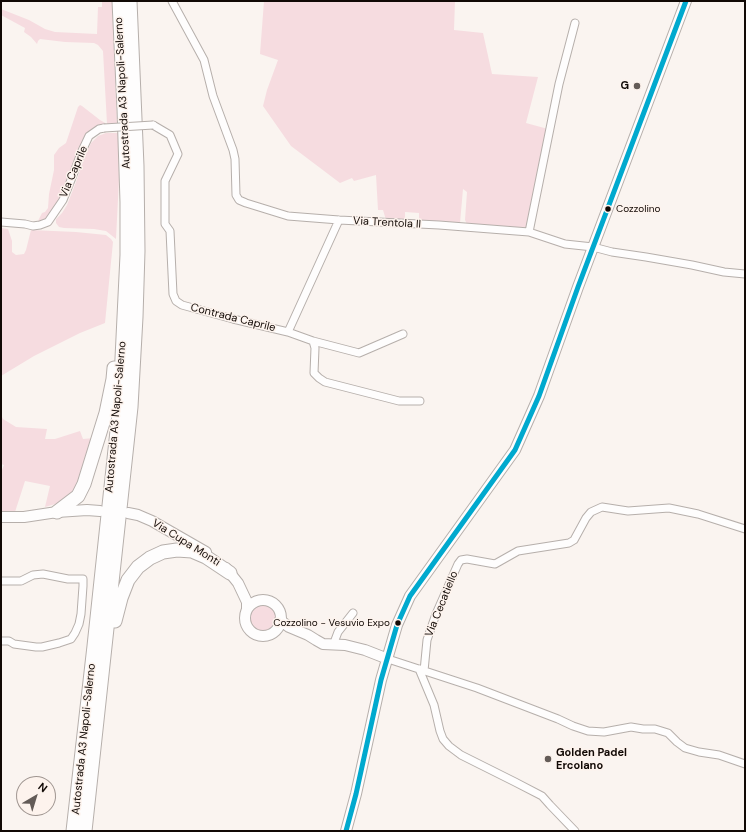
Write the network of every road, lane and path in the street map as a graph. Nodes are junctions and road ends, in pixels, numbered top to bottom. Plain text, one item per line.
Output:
1 (119, 1) edge
2 (130, 1) edge
3 (172, 1) edge
4 (686, 1) edge
5 (575, 23) dead end
6 (104, 128) joint
7 (339, 220) junction
8 (1, 222) edge
9 (529, 232) junction
10 (593, 247) junction
11 (127, 255) junction
12 (745, 274) edge
13 (288, 332) junction
14 (404, 334) dead end
15 (313, 341) junction
16 (420, 401) dead end
17 (100, 511) dead end
18 (57, 512) junction
19 (128, 513) dead end
20 (1, 518) edge
21 (745, 530) edge
22 (234, 578) junction
23 (1, 581) edge
24 (258, 600) junction
25 (247, 608) junction
26 (352, 612) dead end
27 (278, 624) junction
28 (1, 641) edge
29 (336, 644) junction
30 (388, 659) junction
31 (422, 670) junction
32 (99, 709) junction
33 (745, 764) edge
34 (73, 831) edge
35 (85, 831) edge
36 (346, 831) edge
37 (575, 831) edge

1 - 11 highway, Autostrada A3 Napoli-Salerno
2 - 32 highway, Autostrada A3 Napoli-Salerno
3 - 7 street, Via Trentola II
4 - 10 main road
5 - 9 street
6 - 8 street, Via Caprile
6 - 13 street, Contrada Caprile, bridge
7 - 9 street, Via Trentola II
7 - 13 street, Contrada Caprile
9 - 10 street, Via Trentola II
10 - 12 street, Via Trentola II
10 - 30 main road
11 - 18 highway
11 - 34 highway, Autostrada A3 Napoli-Salerno
13 - 15 street
14 - 15 street
15 - 16 street
17 - 18 main road
18 - 20 main road
19 - 22 main road, Via Cupa Monti
21 - 31 street, Via Cecatiello
22 - 24 main road, Via Cupa Monti
22 - 25 main road, Via Cupa Monti
22 - 32 highway
23 - 28 street
24 - 25 main road
24 - 27 main road
25 - 27 main road
26 - 29 street
27 - 29 main road
29 - 30 main road
30 - 31 street
30 - 36 main road
31 - 33 street
31 - 37 street
32 - 35 highway, Autostrada A3 Napoli-Salerno

